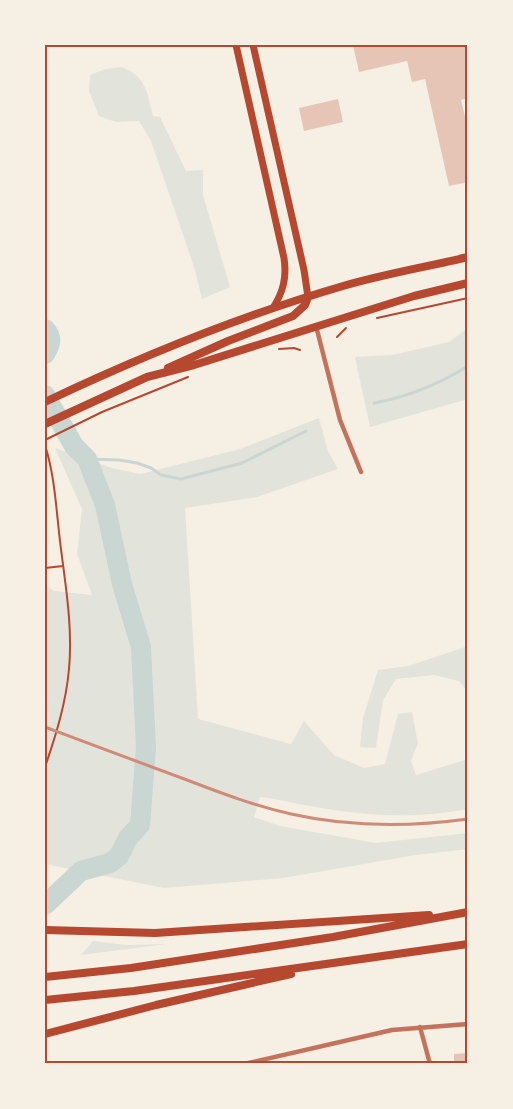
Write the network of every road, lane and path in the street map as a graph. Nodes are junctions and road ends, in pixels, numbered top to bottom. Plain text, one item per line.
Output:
1 (236, 45) edge
2 (253, 45) edge
3 (468, 257) edge
4 (468, 283) edge
5 (308, 297) junction
6 (468, 298) edge
7 (273, 308) junction
8 (377, 318) dead end
9 (351, 325) dead end
10 (316, 326) junction
11 (337, 337) dead end
12 (275, 349) dead end
13 (300, 350) dead end
14 (194, 375) dead end
15 (147, 377) junction
16 (45, 402) edge
17 (45, 424) edge
18 (45, 440) edge
19 (45, 445) edge
20 (361, 472) dead end
21 (63, 567) junction
22 (45, 568) edge
23 (45, 767) edge
24 (468, 912) edge
25 (45, 930) edge
26 (468, 944) edge
27 (341, 963) junction
28 (45, 977) edge
29 (45, 1000) edge
30 (468, 1024) edge
31 (420, 1027) junction
32 (45, 1034) edge
33 (244, 1064) edge
34 (430, 1064) edge

1 - 7 main road
2 - 5 main road
3 - 5 main road
4 - 10 main road
5 - 7 main road
5 - 15 main road
6 - 8 path
7 - 16 main road
9 - 11 path
10 - 15 main road
10 - 20 street
12 - 13 path
14 - 18 path
15 - 17 main road
19 - 21 path
21 - 22 path
21 - 23 path
24 - 25 highway
24 - 28 highway
26 - 27 highway
27 - 29 highway
27 - 32 highway
30 - 31 street
31 - 33 street
31 - 34 street

